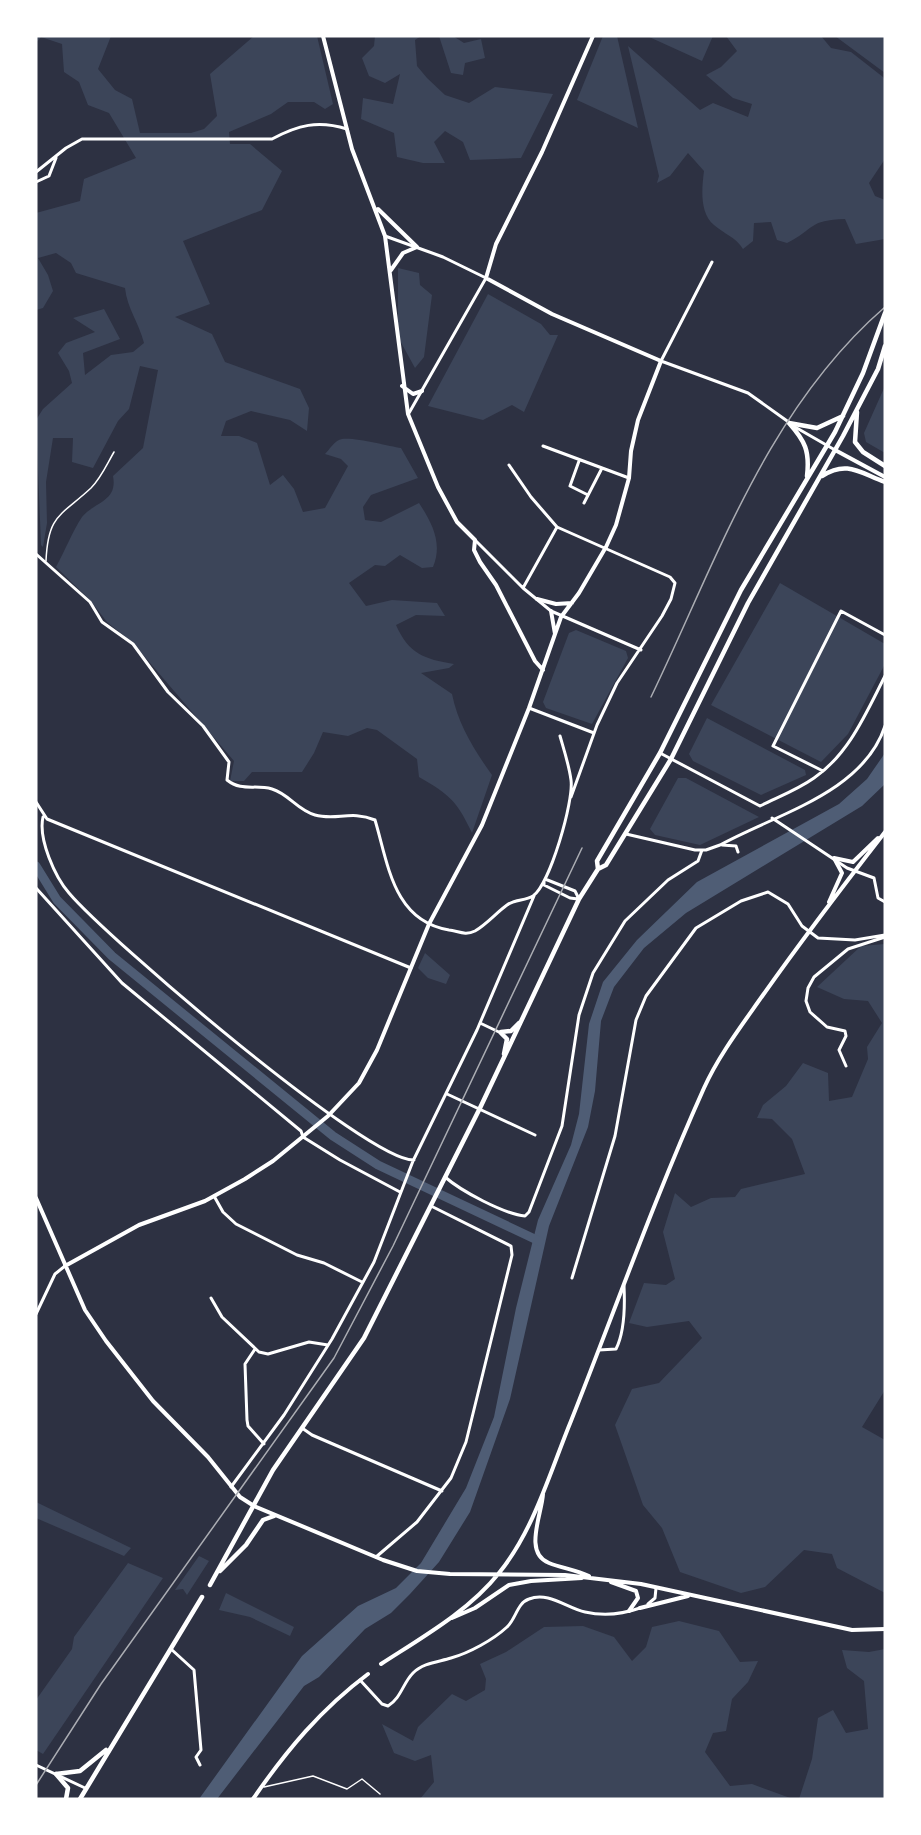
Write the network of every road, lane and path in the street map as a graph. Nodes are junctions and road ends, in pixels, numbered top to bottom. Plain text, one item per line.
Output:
1 (323, 36) edge
2 (593, 36) edge
3 (348, 129) junction
4 (57, 157) junction
5 (36, 172) edge
6 (36, 182) edge
7 (375, 206) junction
8 (385, 236) junction
9 (417, 247) junction
10 (712, 262) dead end
11 (391, 270) junction
12 (486, 278) junction
13 (885, 313) edge
14 (885, 346) edge
15 (661, 361) junction
16 (402, 386) junction
17 (422, 391) junction
18 (857, 410) junction
19 (408, 414) junction
20 (844, 415) junction
21 (789, 423) junction
22 (543, 446) dead end
23 (826, 446) junction
24 (835, 450) junction
25 (114, 452) dead end
26 (579, 461) junction
27 (509, 465) dead end
28 (885, 466) edge
29 (601, 470) junction
30 (820, 477) junction
31 (885, 477) edge
32 (629, 478) junction
33 (807, 478) junction
34 (885, 482) edge
35 (588, 495) junction
36 (584, 503) dead end
37 (557, 527) junction
38 (475, 540) junction
39 (606, 547) junction
40 (36, 554) edge
41 (46, 562) junction
42 (523, 588) junction
43 (537, 599) junction
44 (573, 603) junction
45 (551, 611) junction
46 (561, 617) junction
47 (885, 635) edge
48 (555, 636) junction
49 (641, 650) junction
50 (543, 670) junction
51 (885, 676) edge
52 (529, 708) junction
53 (885, 726) edge
54 (594, 733) junction
55 (560, 736) dead end
56 (660, 753) junction
57 (671, 759) junction
58 (823, 771) junction
59 (570, 801) junction
60 (36, 802) edge
61 (44, 817) junction
62 (772, 818) junction
63 (885, 832) edge
64 (626, 834) junction
65 (720, 845) junction
66 (702, 850) junction
67 (738, 852) dead end
68 (834, 858) junction
69 (598, 869) junction
70 (855, 872) junction
71 (543, 880) junction
72 (36, 888) edge
73 (536, 892) junction
74 (579, 899) junction
75 (885, 902) edge
76 (826, 908) junction
77 (429, 924) junction
78 (809, 932) junction
79 (885, 936) edge
80 (411, 968) junction
81 (521, 1021) junction
82 (480, 1023) junction
83 (501, 1033) junction
84 (502, 1063) junction
85 (846, 1066) dead end
86 (447, 1094) junction
87 (480, 1108) junction
88 (330, 1114) junction
89 (535, 1135) dead end
90 (304, 1136) junction
91 (413, 1161) junction
92 (444, 1179) junction
93 (401, 1190) junction
94 (214, 1196) junction
95 (36, 1198) edge
96 (432, 1204) junction
97 (65, 1266) junction
98 (572, 1278) dead end
99 (362, 1282) junction
100 (624, 1286) junction
101 (211, 1298) dead end
102 (36, 1314) edge
103 (328, 1345) junction
104 (255, 1349) junction
105 (599, 1350) junction
106 (302, 1428) junction
107 (264, 1444) junction
108 (231, 1487) junction
109 (543, 1490) junction
110 (442, 1491) junction
111 (254, 1506) junction
112 (274, 1516) junction
113 (376, 1557) junction
114 (500, 1572) junction
115 (216, 1575) junction
116 (592, 1578) junction
117 (598, 1578) junction
118 (210, 1585) dead end
119 (656, 1588) junction
120 (689, 1595) junction
121 (202, 1598) dead end
122 (640, 1608) junction
123 (629, 1611) junction
124 (446, 1620) junction
125 (885, 1629) edge
126 (171, 1649) junction
127 (381, 1664) dead end
128 (368, 1674) dead end
129 (360, 1680) junction
130 (109, 1749) junction
131 (36, 1765) edge
132 (200, 1765) dead end
133 (56, 1774) junction
134 (86, 1788) junction
135 (261, 1788) junction
136 (380, 1794) dead end
137 (78, 1798) edge
138 (66, 1799) edge
139 (253, 1799) edge

1 - 3 street
2 - 12 street
3 - 4 street
3 - 7 street
4 - 5 street
4 - 6 street
7 - 8 street
7 - 9 street
8 - 9 street
8 - 11 street
9 - 11 street
9 - 12 street
10 - 15 street
11 - 16 street
12 - 15 street
12 - 17 street
13 - 20 main road
14 - 18 main road
15 - 21 street
15 - 32 street
16 - 17 street
16 - 19 street
17 - 19 street
18 - 24 main road
18 - 28 main road
19 - 38 street
20 - 21 main road
20 - 23 main road
21 - 23 street
21 - 33 main road
22 - 26 street
23 - 24 street
23 - 33 main road
24 - 30 main road
24 - 31 street
25 - 41 lane
26 - 29 street
26 - 35 street
27 - 37 street
29 - 32 street
29 - 35 street
30 - 34 main road
30 - 57 main road
32 - 39 street
33 - 56 main road
35 - 36 street
37 - 39 street
37 - 42 street
38 - 42 street
38 - 50 street
39 - 44 street
39 - 49 street
40 - 41 street
41 - 77 street
42 - 43 street
43 - 44 street
43 - 45 street
44 - 46 street
45 - 46 street
45 - 48 street
46 - 48 street
46 - 49 street
47 - 58 street
48 - 50 street
49 - 54 street
50 - 52 street
51 - 58 street
52 - 54 street
52 - 77 street
53 - 62 street
54 - 59 street
55 - 59 street
56 - 57 street
56 - 69 main road
57 - 58 street
57 - 64 main road
59 - 71 street
60 - 61 street
61 - 80 street
61 - 88 street
62 - 65 street
62 - 68 street
63 - 68 street
63 - 70 street
64 - 66 street
64 - 69 main road
65 - 66 street
65 - 67 street
66 - 92 street
68 - 70 street
68 - 76 street
69 - 74 main road
70 - 75 street
70 - 76 street
71 - 73 street
71 - 74 street
71 - 74 street
72 - 90 street
73 - 77 street
73 - 82 street
74 - 81 main road
76 - 78 street
77 - 80 street
78 - 79 street
78 - 98 street
78 - 100 street
79 - 85 street
80 - 88 street
81 - 83 main road
81 - 84 main road
82 - 83 street
82 - 86 street
83 - 84 main road
84 - 87 main road
86 - 87 street
86 - 91 street
87 - 89 street
87 - 92 main road
88 - 90 street
88 - 91 street
90 - 93 street
90 - 94 street
91 - 93 street
92 - 96 main road
93 - 99 street
94 - 97 street
94 - 99 street
95 - 97 street
96 - 106 main road
96 - 110 street
97 - 102 street
97 - 108 street
99 - 103 street
100 - 105 street
100 - 105 street
101 - 104 street
103 - 104 street
103 - 107 street
104 - 107 street
105 - 109 street
106 - 110 street
106 - 111 main road
107 - 108 street
108 - 111 street
109 - 114 street
109 - 116 street
110 - 113 street
111 - 112 street
111 - 115 main road
112 - 113 street
112 - 115 main road
113 - 114 street
114 - 116 street
114 - 124 street
115 - 118 main road
116 - 117 street
116 - 124 street
117 - 119 street
117 - 123 street
119 - 120 street
119 - 122 street
120 - 122 street
120 - 125 street
121 - 126 main road
122 - 123 street
123 - 129 street
124 - 127 street
126 - 130 main road
126 - 132 street
128 - 129 street
129 - 135 street
130 - 133 main road
130 - 134 main road
131 - 133 street
133 - 134 street
133 - 138 main road
134 - 137 main road
135 - 136 lane
135 - 139 street

